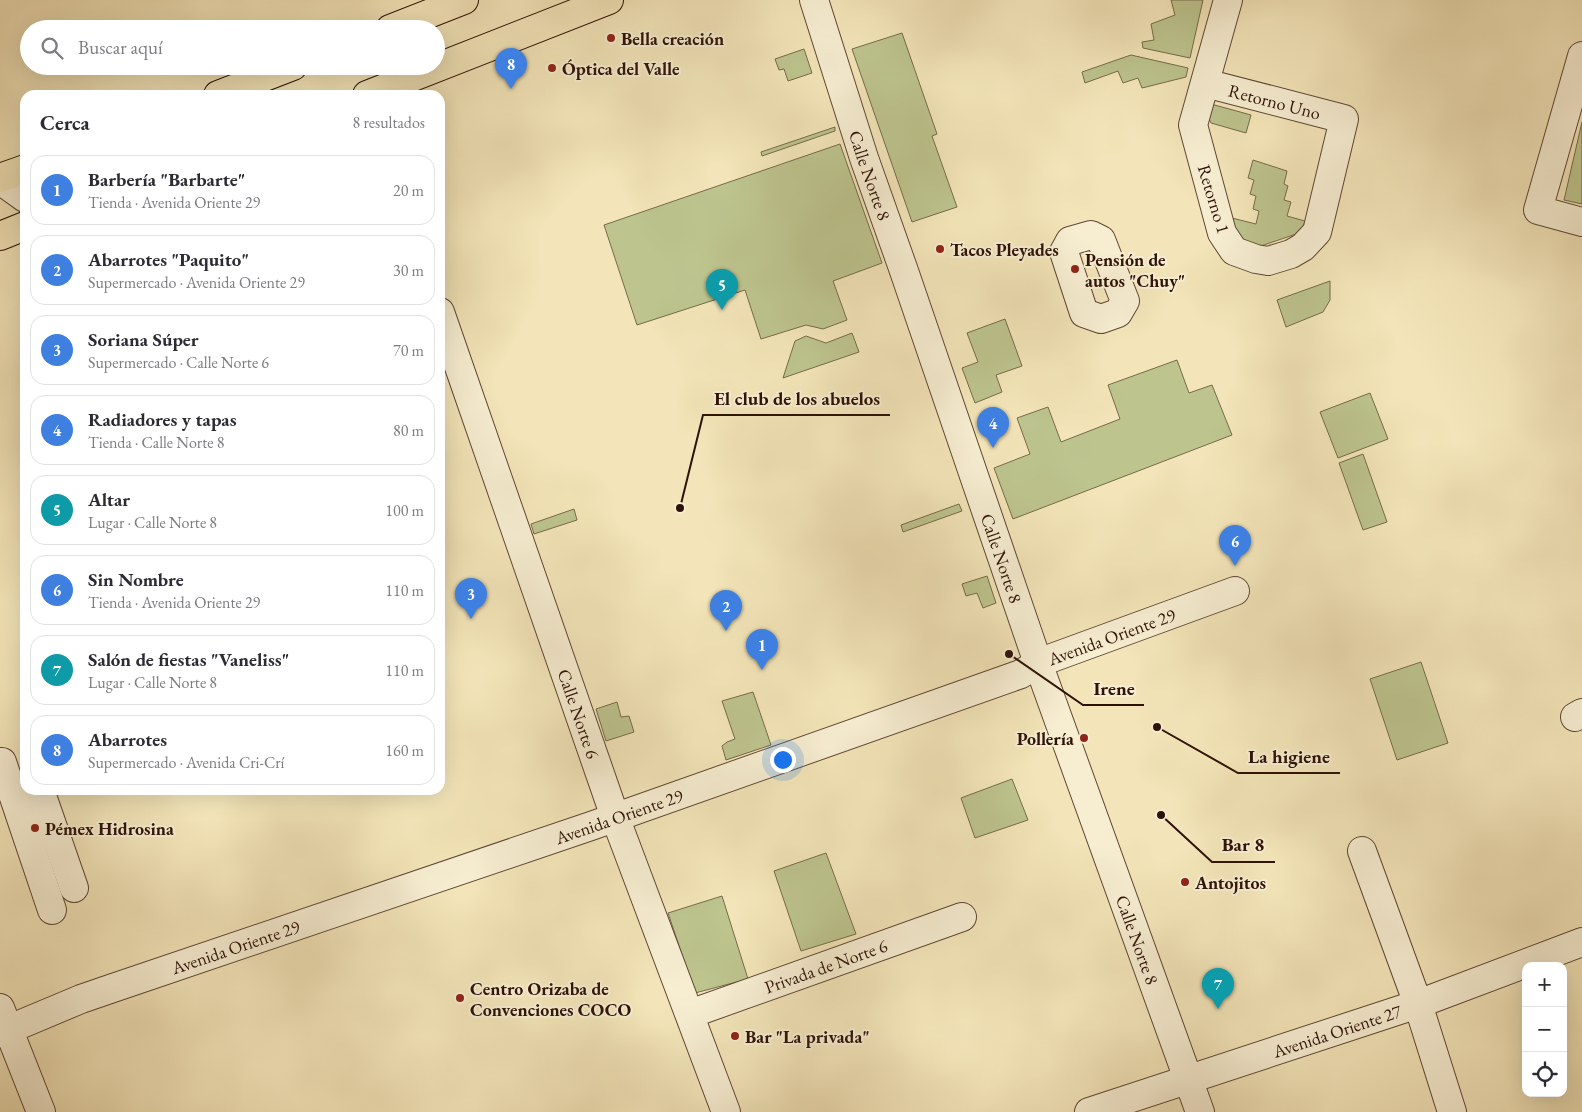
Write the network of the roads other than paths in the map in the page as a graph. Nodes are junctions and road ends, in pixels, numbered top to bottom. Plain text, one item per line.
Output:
1 (464, 0) edge
2 (609, 0) edge
3 (814, 0) edge
4 (1228, 0) edge
5 (417, 8) edge
6 (402, 20) edge
7 (1582, 58) edge
8 (445, 64) edge
9 (270, 75) edge
10 (418, 75) edge
11 (1205, 83) junction
12 (231, 90) edge
13 (380, 90) edge
14 (1344, 119) joint
15 (20, 171) edge
16 (0, 179) edge
17 (20, 194) edge
18 (1582, 222) edge
19 (20, 228) edge
20 (0, 236) edge
21 (445, 326) edge
22 (1235, 591) dead end
23 (1038, 663) junction
24 (2, 762) dead end
25 (42, 795) edge
26 (615, 817) junction
27 (1362, 851) dead end
28 (74, 888) dead end
29 (52, 910) dead end
30 (962, 917) dead end
31 (1582, 942) edge
32 (1418, 1004) junction
33 (690, 1014) junction
34 (3, 1023) edge
35 (1188, 1080) junction
36 (41, 1112) edge
37 (726, 1112) edge
38 (1089, 1112) edge
39 (1200, 1112) edge
40 (1452, 1112) edge

1 - 5 main road
2 - 8 main road
3 - 23 street, Calle Norte 8
4 - 11 street, Retorno 1
5 - 6 main road
7 - 18 street
9 - 12 main road
10 - 13 main road
11 - 14 street, Retorno Uno
11 - 14 street, Retorno 1
15 - 16 main road
16 - 17 street
19 - 20 main road
21 - 26 street, Calle Norte 6
22 - 23 street, Avenida Oriente 29
23 - 26 street, Avenida Oriente 29
23 - 35 street, Calle Norte 8
24 - 29 street
25 - 28 street
26 - 33 street, Calle Norte 6
26 - 34 street, Avenida Oriente 29
27 - 32 street
30 - 33 street, Privada de Norte 6
31 - 32 street, Avenida Oriente 27
32 - 35 street, Avenida Oriente 27
32 - 40 street
33 - 37 street, Calle Norte 6
34 - 36 street
35 - 38 street, Avenida Oriente 27
35 - 39 street, Calle Norte 8

